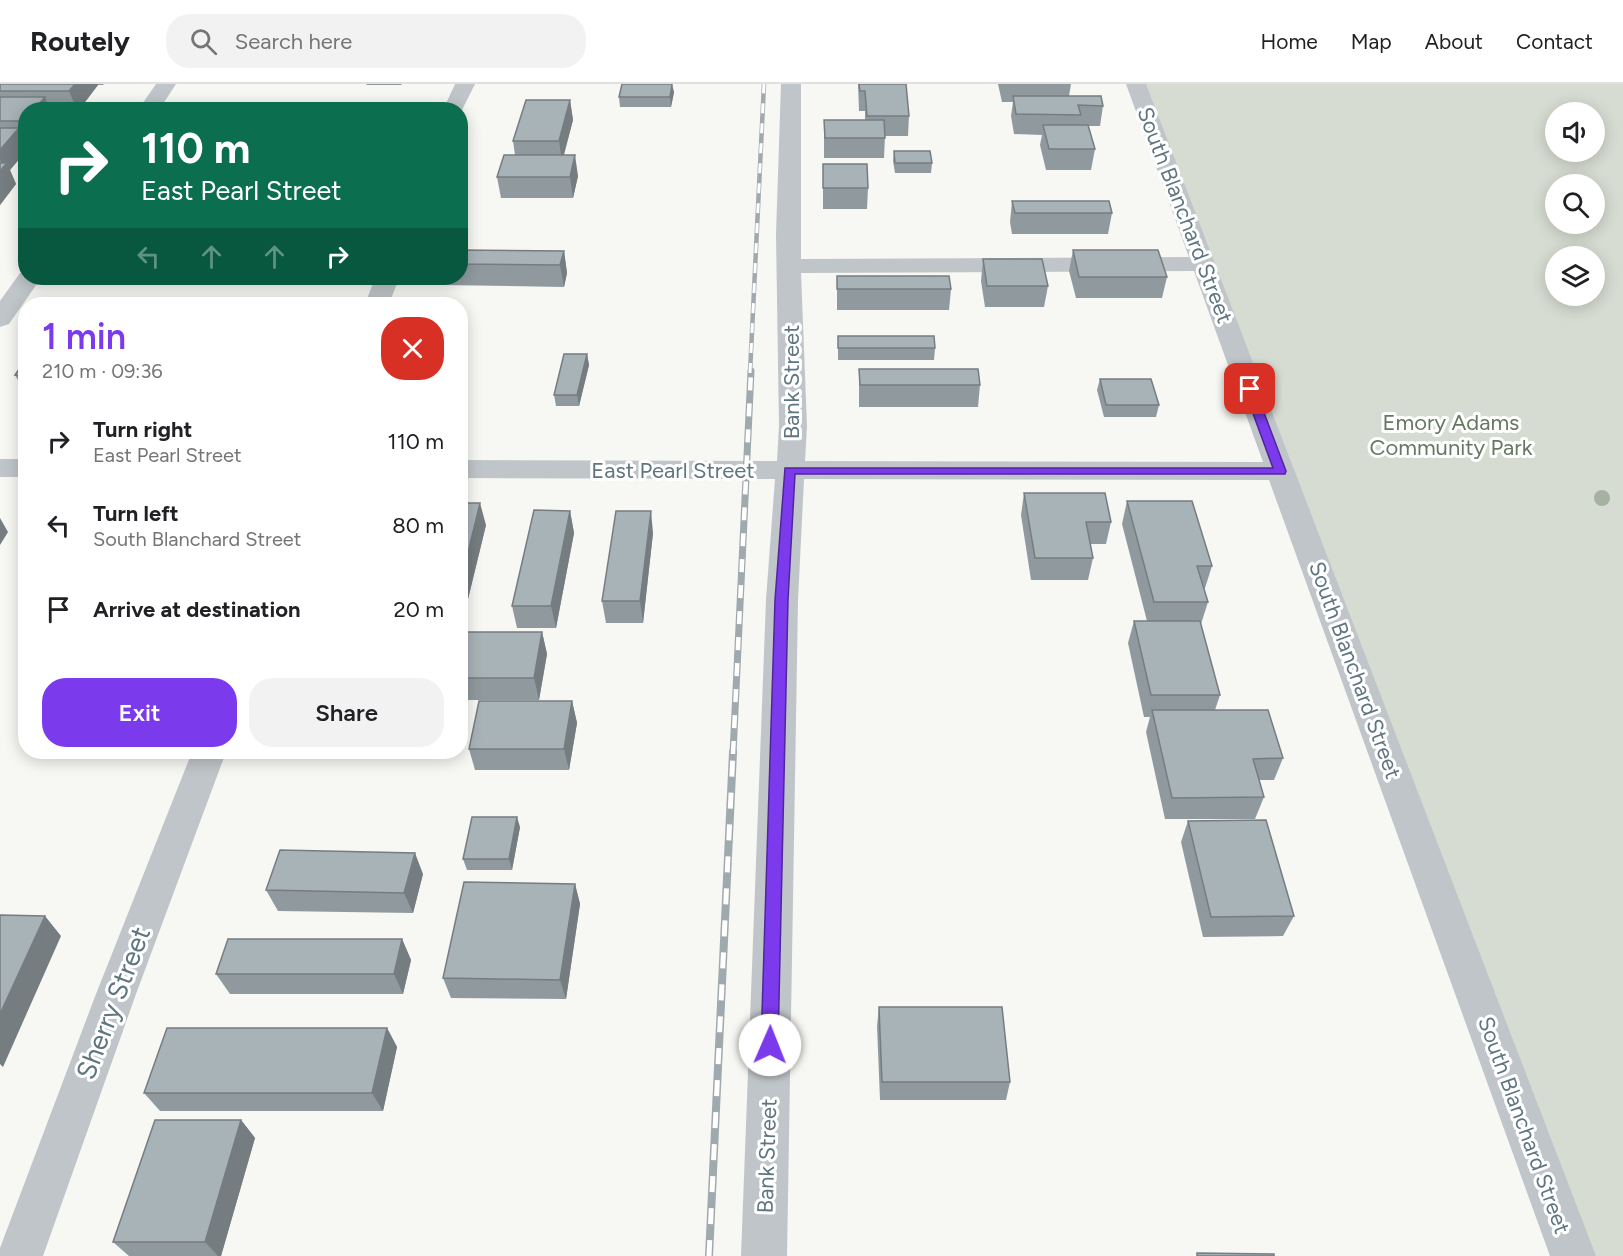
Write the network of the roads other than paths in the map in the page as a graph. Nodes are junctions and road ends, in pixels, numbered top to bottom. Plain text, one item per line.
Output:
1 (166, 84) edge
2 (465, 84) edge
3 (791, 84) edge
4 (1136, 84) edge
5 (154, 102) edge
6 (457, 102) edge
7 (1204, 264) junction
8 (789, 266) junction
9 (24, 285) edge
10 (0, 319) edge
11 (0, 468) edge
12 (18, 468) edge
13 (468, 469) edge
14 (789, 470) junction
15 (1281, 471) junction
16 (206, 759) edge
17 (20, 1256) edge
18 (764, 1256) edge
19 (1573, 1256) edge

1 - 5 street
2 - 6 street
3 - 8 street, Bank Street
4 - 7 street, South Blanchard Street
7 - 8 street
7 - 15 street, South Blanchard Street
8 - 14 street, Bank Street
9 - 10 street
11 - 12 street
13 - 14 street, East Pearl Street
14 - 15 street, East Pearl Street
14 - 18 street, Bank Street
15 - 19 street, South Blanchard Street
16 - 17 street, Sherry Street

